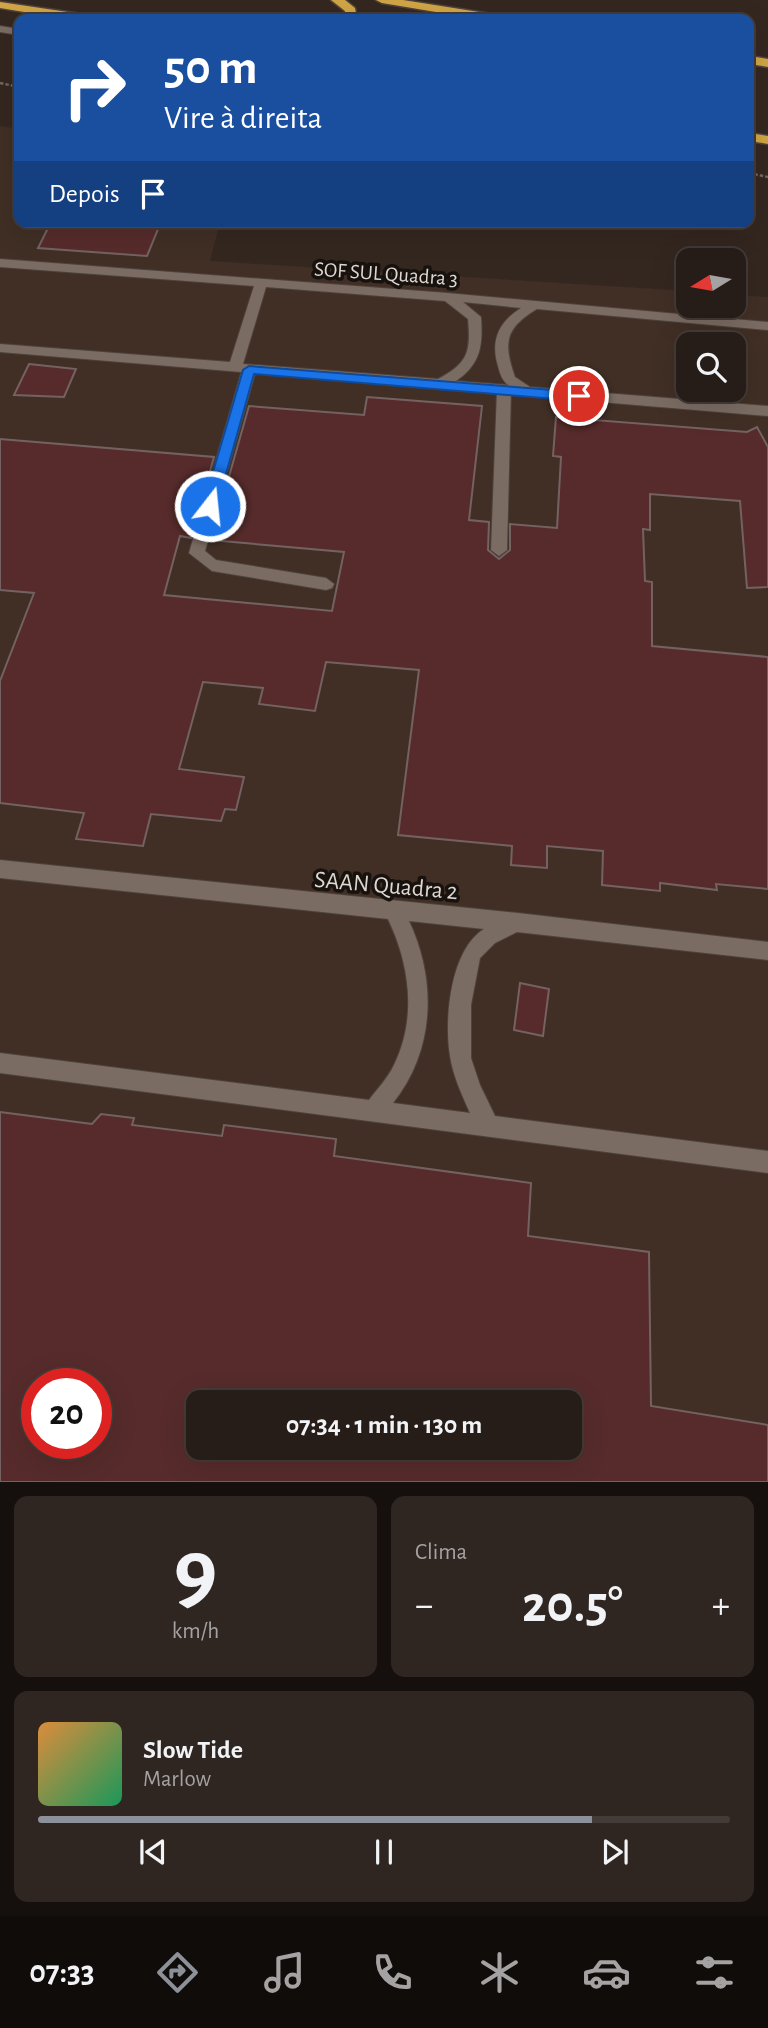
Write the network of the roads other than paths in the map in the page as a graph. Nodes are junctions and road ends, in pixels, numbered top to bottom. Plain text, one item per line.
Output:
1 (337, 0) edge
2 (382, 0) edge
3 (0, 5) edge
4 (57, 14) edge
5 (351, 14) edge
6 (464, 14) edge
7 (0, 263) edge
8 (261, 284) junction
9 (447, 297) junction
10 (535, 305) junction
11 (768, 326) edge
12 (0, 348) edge
13 (242, 369) junction
14 (440, 384) junction
15 (505, 390) junction
16 (528, 392) junction
17 (768, 411) edge
18 (499, 550) dead end
19 (326, 584) dead end
20 (0, 869) edge
21 (395, 912) junction
22 (518, 922) junction
23 (768, 951) edge
24 (0, 1063) edge
25 (375, 1110) junction
26 (489, 1127) junction
27 (768, 1162) edge

1 - 5 highway
2 - 6 highway
3 - 4 highway
7 - 8 street, SOF SUL Quadra 3
8 - 9 street, SOF SUL Quadra 3
8 - 13 street
9 - 10 street, SOF SUL Quadra 3
9 - 14 street
10 - 11 street, SOF SUL Quadra 3
10 - 16 street
12 - 13 street
13 - 14 street
13 - 19 street
14 - 15 street
15 - 16 street
15 - 18 street
16 - 17 street
20 - 21 street, SAAN Quadra 2
21 - 22 street, SAAN Quadra 2
21 - 25 street
22 - 23 street, SAAN Quadra 2
22 - 26 street
24 - 25 street
25 - 26 street
26 - 27 street

